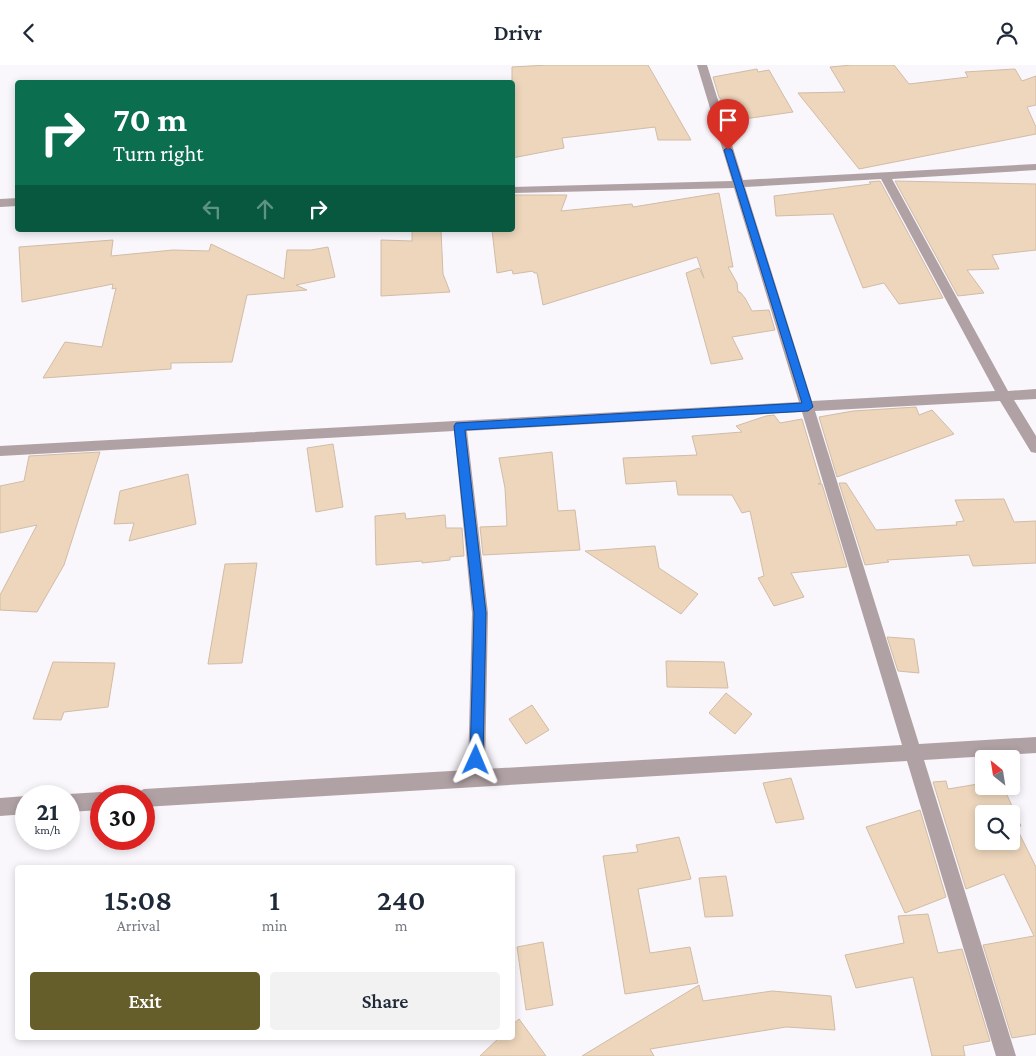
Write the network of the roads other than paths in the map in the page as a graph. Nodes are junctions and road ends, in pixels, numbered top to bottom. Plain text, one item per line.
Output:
1 (702, 65) edge
2 (1036, 167) edge
3 (885, 176) junction
4 (738, 184) junction
5 (515, 190) edge
6 (0, 203) edge
7 (15, 203) edge
8 (1036, 394) edge
9 (1004, 396) junction
10 (808, 407) junction
11 (460, 426) junction
12 (1036, 449) edge
13 (0, 451) edge
14 (1036, 745) edge
15 (913, 753) junction
16 (476, 779) junction
17 (155, 797) edge
18 (15, 806) edge
19 (0, 807) edge
20 (1006, 1056) edge

1 - 4 street
2 - 3 street
3 - 4 street
3 - 9 street
4 - 5 street
4 - 10 street
6 - 7 street
8 - 9 street
9 - 10 street
9 - 12 street
10 - 11 street
10 - 15 street
11 - 13 street
11 - 16 street
14 - 15 street
15 - 16 street
15 - 20 street
16 - 17 street
18 - 19 street

